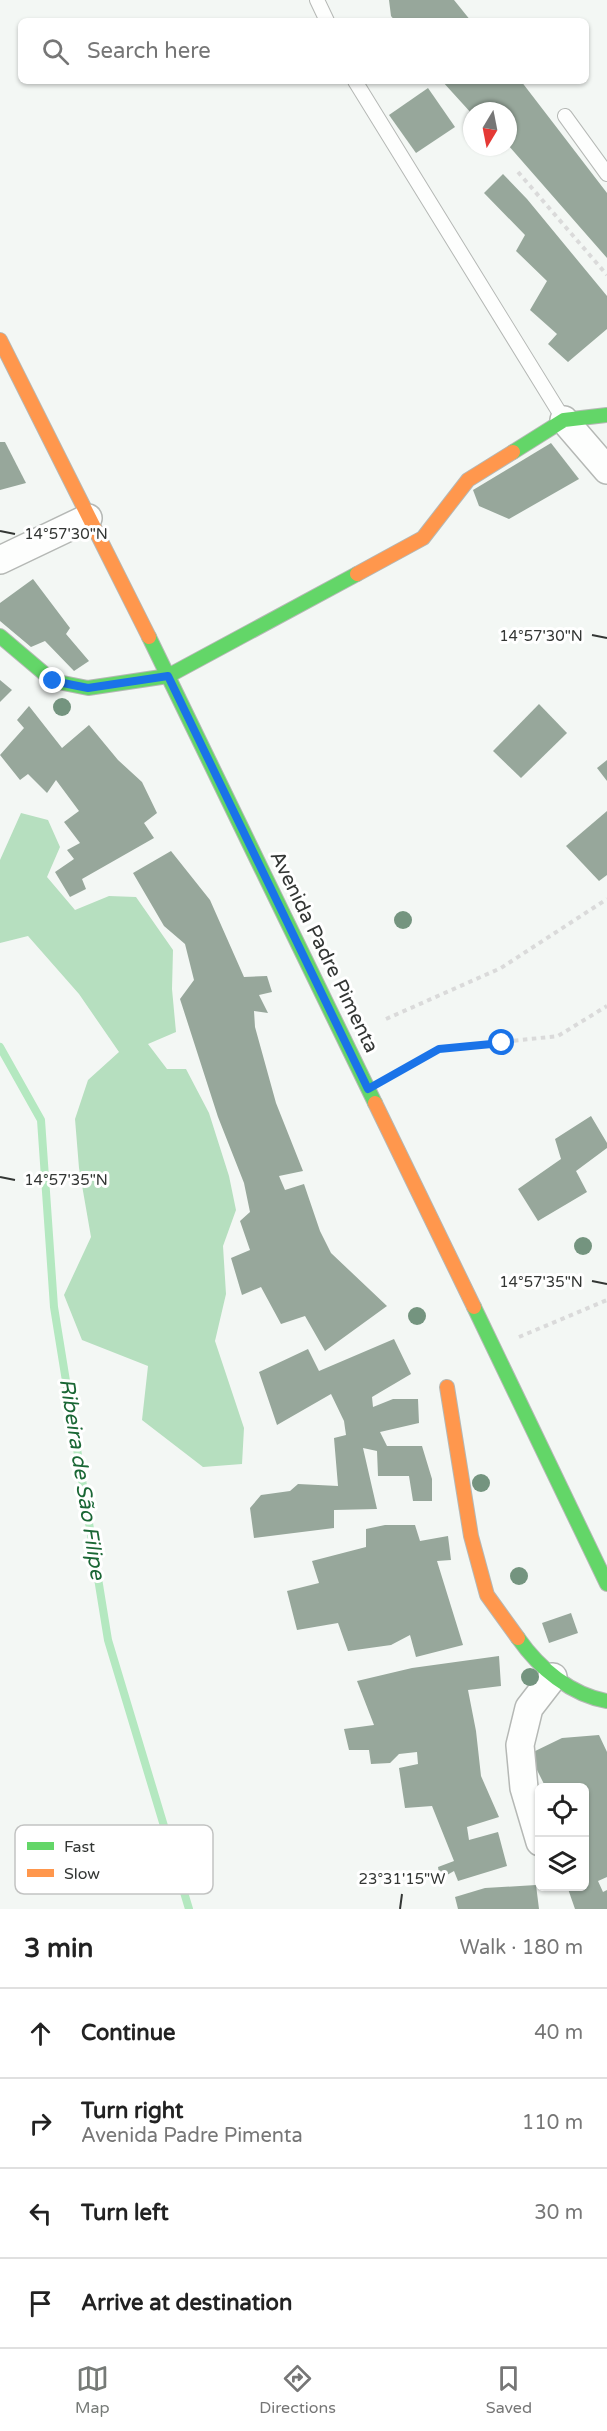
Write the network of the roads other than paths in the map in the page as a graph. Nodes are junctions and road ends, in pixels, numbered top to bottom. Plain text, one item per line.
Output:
1 (317, 0) edge
2 (326, 18) edge
3 (357, 84) edge
4 (565, 116) dead end
5 (607, 174) edge
6 (0, 340) edge
7 (607, 415) edge
8 (564, 420) junction
9 (607, 470) edge
10 (88, 518) junction
11 (3, 554) edge
12 (0, 636) edge
13 (168, 676) junction
14 (447, 1387) dead end
15 (607, 1584) edge
16 (553, 1677) junction
17 (607, 1701) edge
18 (539, 1837) edge

1 - 2 lane
3 - 8 lane
4 - 5 lane
6 - 10 main road, Avenida Padre Pimenta
7 - 8 main road
8 - 9 street
8 - 13 main road
10 - 11 street
10 - 13 main road, Avenida Padre Pimenta
12 - 13 main road
13 - 15 main road, Avenida Padre Pimenta
14 - 16 main road
16 - 17 main road
16 - 18 street

